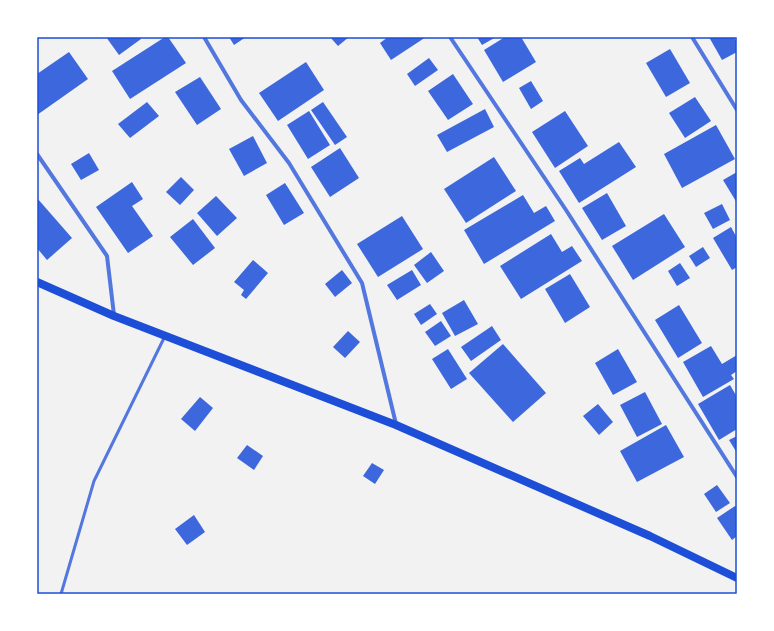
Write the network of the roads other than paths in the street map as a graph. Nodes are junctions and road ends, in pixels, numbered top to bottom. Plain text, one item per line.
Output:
1 (204, 37) edge
2 (450, 37) edge
3 (692, 37) edge
4 (737, 110) edge
5 (37, 154) edge
6 (37, 282) edge
7 (114, 316) junction
8 (165, 336) junction
9 (396, 424) junction
10 (737, 477) edge
11 (737, 578) edge
12 (61, 594) edge

1 - 9 street
2 - 10 street
3 - 4 street
5 - 7 street
6 - 7 main road
7 - 8 main road
8 - 9 main road
8 - 12 lane
9 - 11 main road

